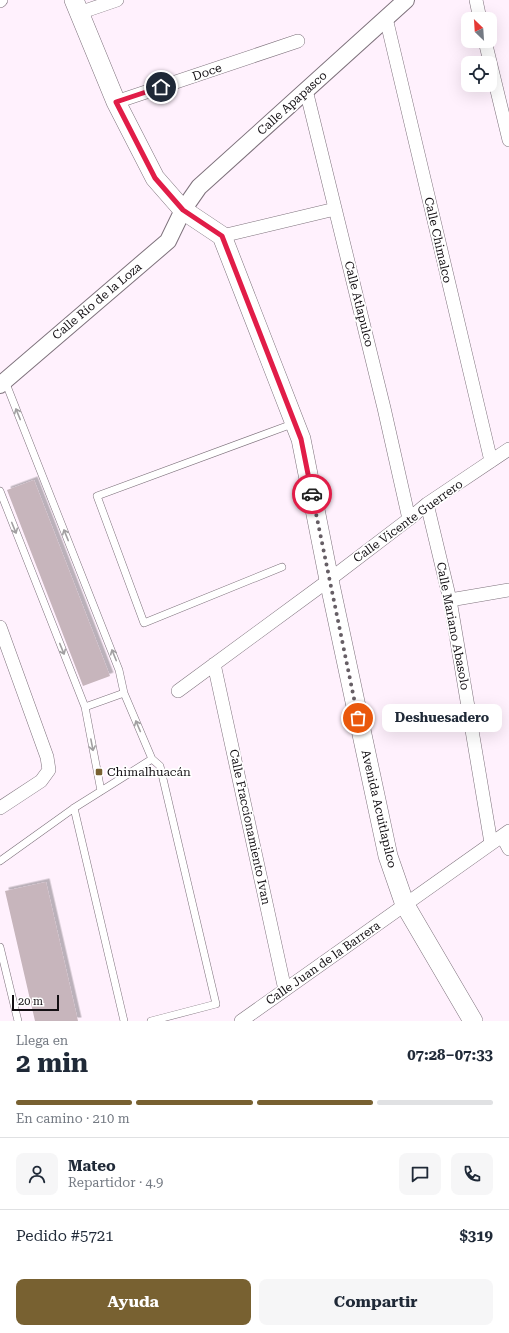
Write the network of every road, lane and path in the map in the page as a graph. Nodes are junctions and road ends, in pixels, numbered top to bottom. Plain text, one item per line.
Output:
1 (117, 0) edge
2 (406, 0) edge
3 (476, 0) edge
4 (76, 6) edge
5 (479, 12) edge
6 (386, 18) junction
7 (298, 41) dead end
8 (487, 48) edge
9 (306, 90) junction
10 (116, 102) junction
11 (509, 140) edge
12 (335, 209) junction
13 (183, 210) junction
14 (222, 236) junction
15 (2, 383) edge
16 (295, 423) junction
17 (509, 449) edge
18 (491, 461) junction
19 (0, 491) edge
20 (427, 504) junction
21 (409, 519) junction
22 (282, 567) dead end
23 (329, 580) junction
24 (509, 590) edge
25 (450, 600) junction
26 (0, 627) edge
27 (214, 664) junction
28 (178, 691) dead end
29 (124, 693) junction
30 (85, 707) junction
31 (152, 759) junction
32 (101, 791) junction
33 (0, 808) edge
34 (74, 808) junction
35 (501, 837) edge
36 (509, 849) edge
37 (0, 861) edge
38 (405, 905) junction
39 (0, 947) edge
40 (285, 990) junction
41 (18, 1021) edge
42 (124, 1021) edge
43 (151, 1021) edge
44 (241, 1021) edge
45 (473, 1021) edge

1 - 4 street
2 - 6 street, Calle Apapasco
3 - 5 street
4 - 10 main road
6 - 9 street, Calle Apapasco
6 - 18 street, Calle Chimalco
7 - 10 street, Doce
8 - 11 street
9 - 12 street, Calle Atlapulco
9 - 13 street, Calle Apapasco
10 - 13 main road
12 - 14 street
12 - 21 street, Calle Atlapulco
13 - 14 main road
13 - 15 street, Calle Río de la Loza
14 - 16 main road, Avenida Acuitlapilco
29 -> 15 lane
16 - 22 lane
16 - 23 main road, Avenida Acuitlapilco
17 - 18 street, Calle Vicente Guerrero
18 - 20 street, Calle Vicente Guerrero
19 -> 30 lane
20 - 21 street, Calle Vicente Guerrero
20 - 25 street, Calle Mariano Abasolo
21 - 23 street, Calle Vicente Guerrero
23 - 27 street, Calle Vicente Guerrero
23 - 38 main road, Avenida Acuitlapilco
24 - 25 street
25 - 35 street, Calle Mariano Abasolo
26 - 33 street
27 - 28 street, Calle Vicente Guerrero
27 - 40 street, Calle Fraccionamiento Ivan
29 - 30 lane
31 -> 29 lane
30 -> 32 lane
31 - 32 lane
31 - 43 lane
32 - 34 lane
34 - 37 lane
34 - 42 lane
35 - 36 street, Calle Mariano Abasolo
35 - 38 street, Calle Juan de la Barrera
38 - 40 street, Calle Juan de la Barrera
38 - 45 main road, Avenida Acuitlapilco
39 - 41 lane
40 - 44 street, Calle Juan de la Barrera

